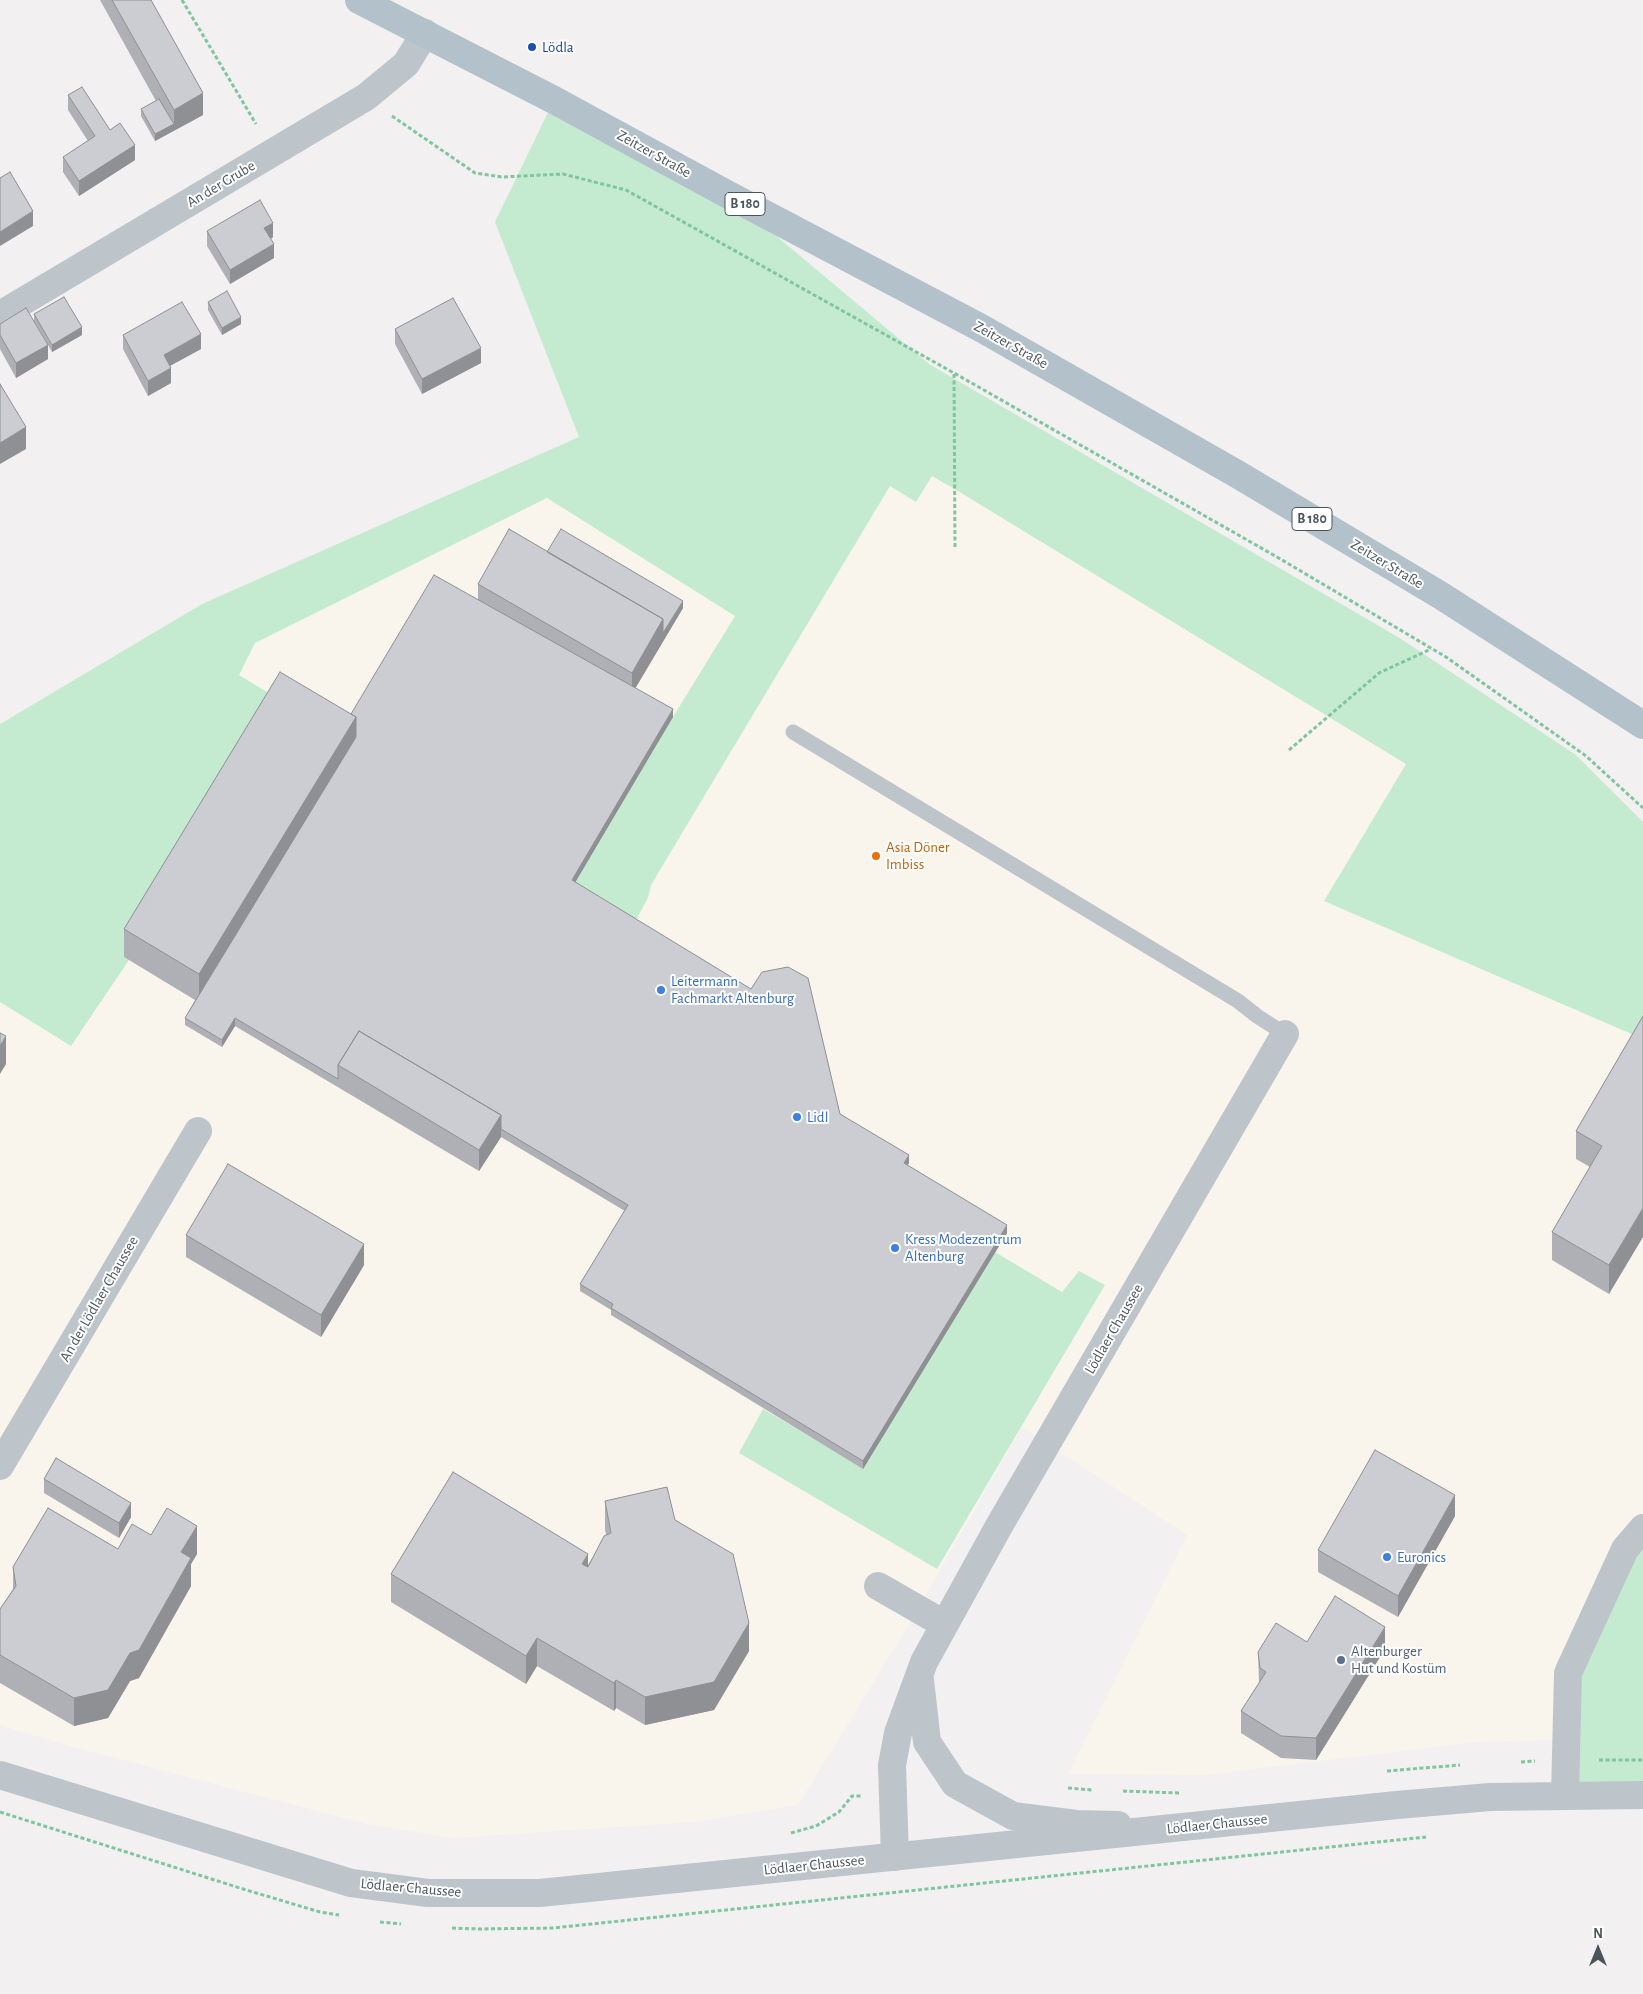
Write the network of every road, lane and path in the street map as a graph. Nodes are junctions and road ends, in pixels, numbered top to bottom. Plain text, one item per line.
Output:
1 (182, 0) edge
2 (359, 0) edge
3 (424, 33) junction
4 (366, 97) junction
5 (273, 153) junction
6 (0, 315) edge
7 (954, 373) junction
8 (955, 549) dead end
9 (1432, 648) junction
10 (1643, 725) edge
11 (793, 732) dead end
12 (1289, 750) dead end
13 (1643, 808) edge
14 (1285, 1034) joint
15 (198, 1132) dead end
16 (0, 1466) edge
17 (1643, 1528) edge
18 (878, 1586) dead end
19 (944, 1624) junction
20 (920, 1674) junction
21 (1566, 1760) junction
22 (1643, 1760) edge
23 (1515, 1762) dead end
24 (1469, 1764) dead end
25 (1382, 1772) dead end
26 (0, 1775) edge
27 (1064, 1788) dead end
28 (1100, 1790) dead end
29 (1119, 1791) dead end
30 (1186, 1793) dead end
31 (893, 1794) junction
32 (1643, 1795) edge
33 (1564, 1796) junction
34 (1187, 1828) junction
35 (790, 1833) dead end
36 (895, 1857) junction

1 - 5 path
2 - 3 main road, Zeitzer Straße / B 180
3 - 4 street, An der Grube
3 - 10 main road, Zeitzer Straße / B 180
4 - 5 street, An der Grube
4 - 7 path
5 - 6 street, An der Grube
7 - 8 path
7 - 9 path
9 - 12 path
9 - 13 path
11 - 14 lane
14 - 19 street, Lödlaer Chaussee
15 - 16 street, An der Lödlaer Chaussee
17 - 21 street
18 - 19 street
19 - 20 street, Lödlaer Chaussee
20 - 31 street, Lödlaer Chaussee
20 - 34 street
21 - 22 path
21 - 23 path
21 - 33 street
24 - 25 path
26 - 36 street, Lödlaer Chaussee
27 - 28 path
29 - 30 path
31 - 35 path
31 - 36 street, Lödlaer Chaussee
32 - 33 street, Lödlaer Chaussee
33 - 34 street, Lödlaer Chaussee
34 - 36 street, Lödlaer Chaussee

